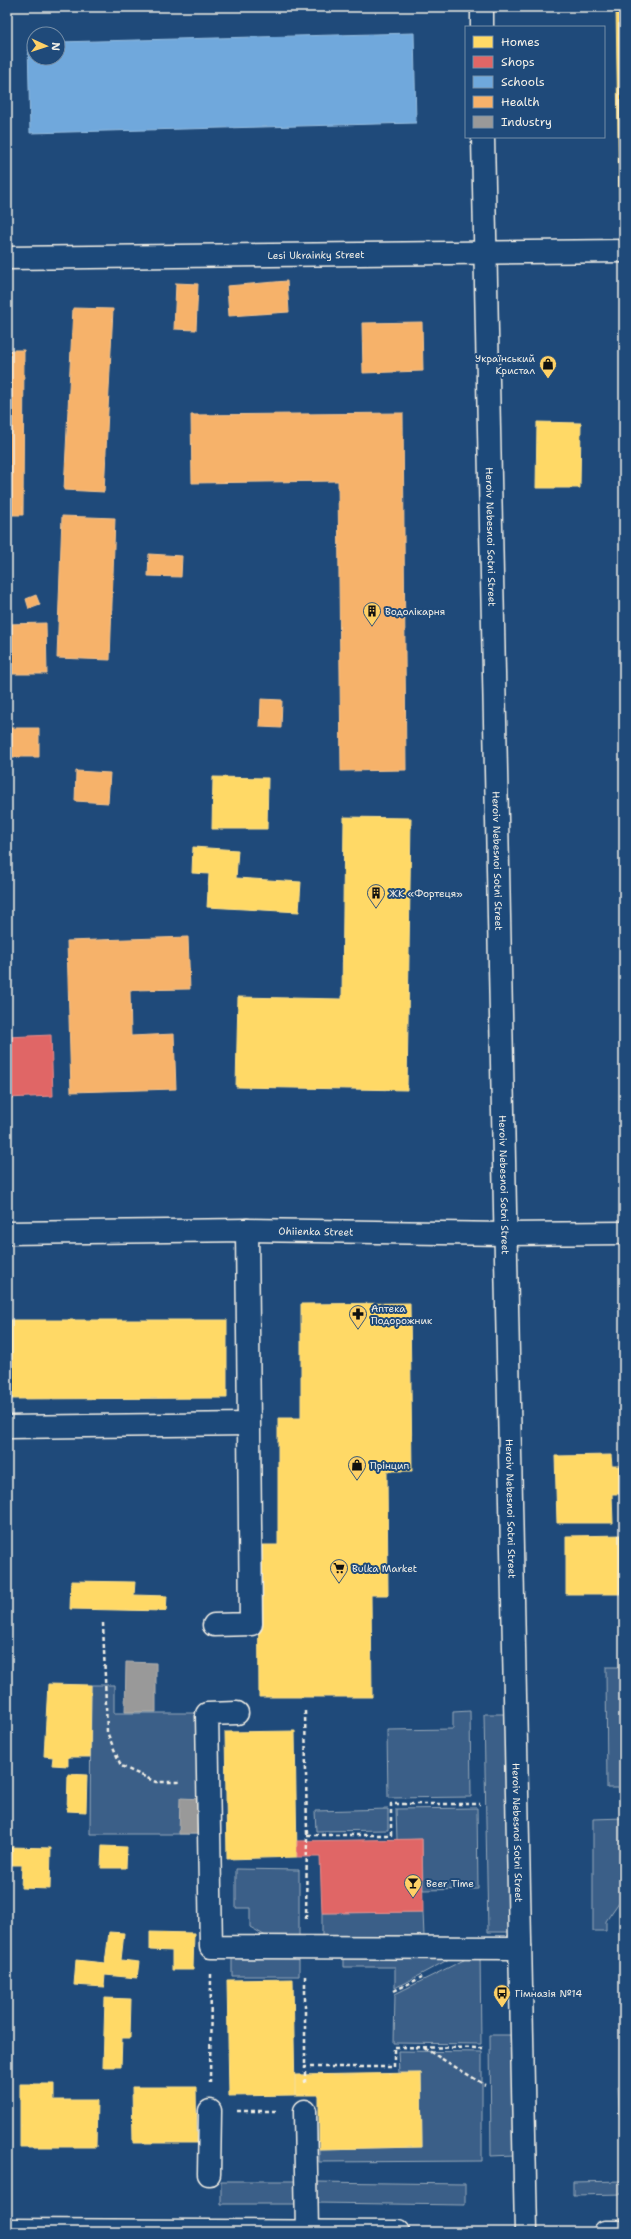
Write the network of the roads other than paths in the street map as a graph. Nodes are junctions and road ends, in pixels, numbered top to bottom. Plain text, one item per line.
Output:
1 (482, 7) edge
2 (482, 26) edge
3 (483, 138) edge
4 (624, 250) edge
5 (484, 251) junction
6 (7, 258) edge
7 (247, 1230) junction
8 (7, 1233) edge
9 (624, 1233) edge
10 (504, 1234) junction
11 (248, 1424) junction
12 (7, 1427) edge
13 (214, 1625) dead end
14 (237, 1713) dead end
15 (520, 1948) junction
16 (210, 2111) road end
17 (305, 2111) road end
18 (209, 2174) dead end
19 (7, 2230) edge
20 (295, 2232) edge
21 (398, 2232) edge
22 (526, 2232) edge
23 (605, 2232) edge
24 (624, 2232) edge

1 - 2 street
3 - 5 street, Heroiv Nebesnoi Sotni Street
4 - 5 street, Lesi Ukrainky Street
5 - 6 street, Lesi Ukrainky Street
5 - 10 street, Heroiv Nebesnoi Sotni Street
7 - 8 street, Ohiienka Street
7 - 10 street, Ohiienka Street
7 - 11 street
9 - 10 street, Ohiienka Street
10 - 15 street, Heroiv Nebesnoi Sotni Street
11 - 12 street
11 - 13 street
14 - 15 street
15 - 22 street, Heroiv Nebesnoi Sotni Street
16 - 18 street
17 - 20 street
19 - 20 street
20 - 21 street
23 - 24 street

